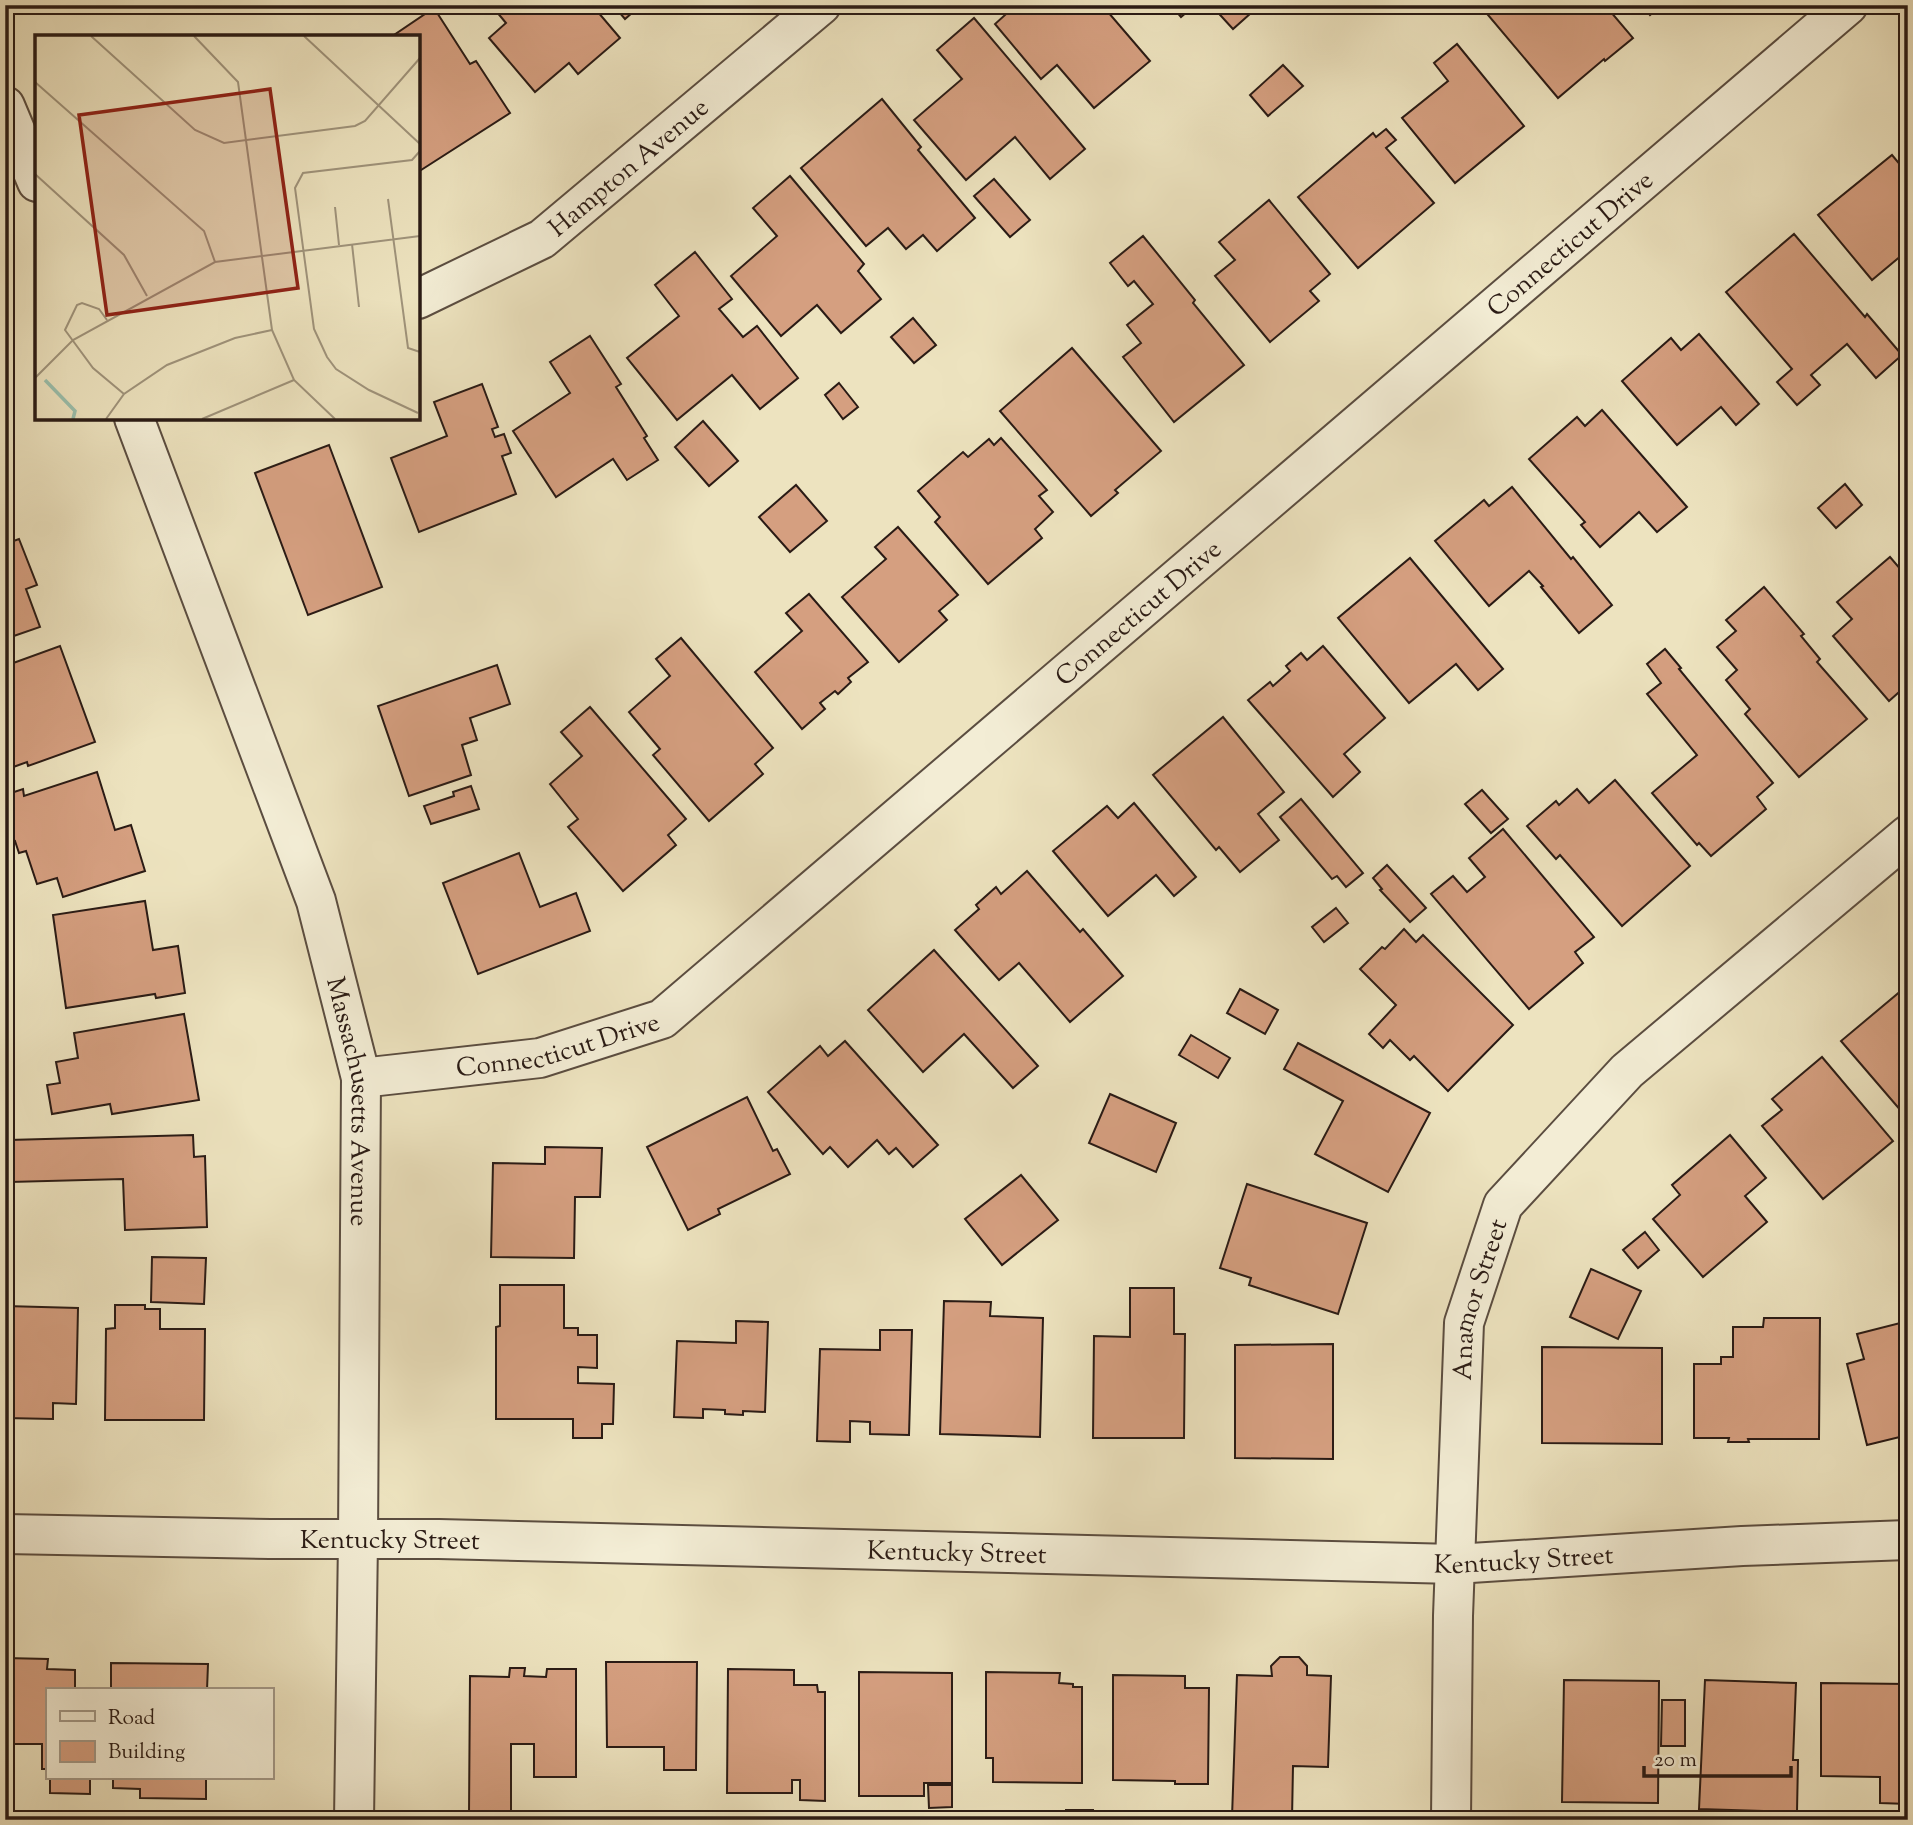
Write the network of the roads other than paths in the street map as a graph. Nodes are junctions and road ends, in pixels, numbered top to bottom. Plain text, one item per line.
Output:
1 (821, 5) edge
2 (1848, 5) edge
3 (5, 106) edge
4 (35, 177) edge
5 (420, 298) edge
6 (135, 420) edge
7 (1908, 835) edge
8 (361, 1077) junction
9 (5, 1534) edge
10 (358, 1540) junction
11 (1908, 1540) edge
12 (1455, 1564) junction
13 (354, 1820) edge
14 (1451, 1820) edge

1 - 5 street, Hampton Avenue
2 - 8 street, Connecticut Drive
3 - 4 street
6 - 8 street, Massachusetts Avenue
7 - 12 street, Anamor Street
8 - 10 street, Massachusetts Avenue
9 - 10 street, Kentucky Street
10 - 12 street, Kentucky Street
10 - 13 street, Massachusetts Avenue
11 - 12 street, Kentucky Street
12 - 14 street, Anamor Street

